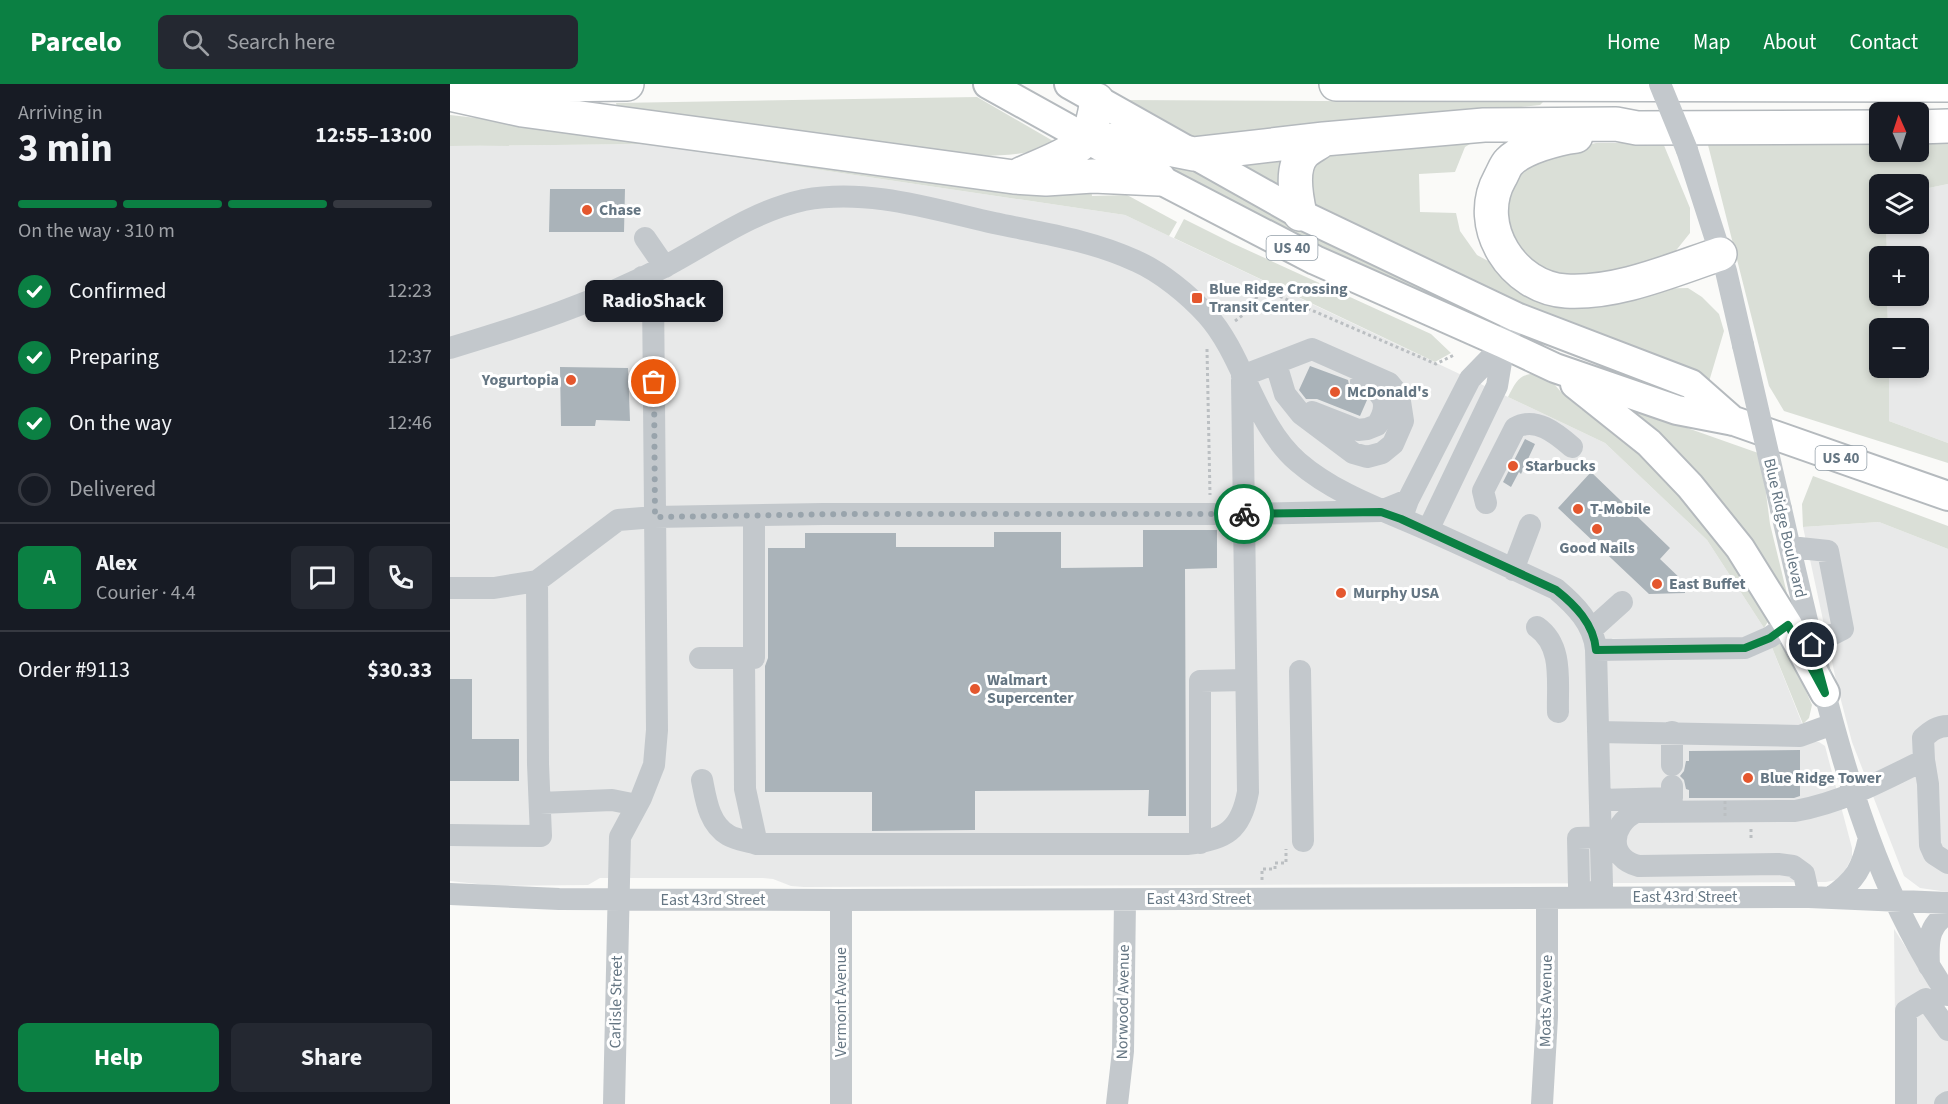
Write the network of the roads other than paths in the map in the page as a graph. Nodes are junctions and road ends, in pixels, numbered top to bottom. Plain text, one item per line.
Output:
1 (627, 84) edge
2 (988, 84) edge
3 (1069, 84) edge
4 (1336, 84) edge
5 (1660, 84) edge
6 (450, 86) edge
7 (1948, 86) edge
8 (450, 94) edge
9 (1097, 100) junction
10 (1948, 126) edge
11 (1869, 127) edge
12 (1929, 127) edge
13 (1637, 128) junction
14 (1086, 138) junction
15 (1324, 139) junction
16 (1194, 154) junction
17 (1014, 177) junction
18 (1159, 179) junction
19 (1300, 214) junction
20 (645, 238) dead end
21 (1720, 254) junction
22 (665, 267) junction
23 (642, 277) junction
24 (1516, 317) junction
25 (1504, 344) junction
26 (450, 348) edge
27 (1312, 349) junction
28 (1276, 364) junction
29 (1555, 368) junction
30 (1242, 376) junction
31 (1293, 406) junction
32 (1734, 421) junction
33 (1572, 447) dead end
34 (1948, 496) edge
35 (1486, 503) dead end
36 (1397, 510) junction
37 (1244, 514) junction
38 (754, 516) junction
39 (655, 517) junction
40 (1530, 525) dead end
41 (1428, 530) junction
42 (1790, 548) junction
43 (1514, 570) junction
44 (537, 581) junction
45 (450, 588) edge
46 (1622, 602) dead end
47 (1788, 625) junction
48 (1537, 627) dead end
49 (1594, 639) junction
50 (1812, 645) junction
51 (700, 658) dead end
52 (749, 658) junction
53 (1300, 671) dead end
54 (1245, 680) junction
55 (1825, 693) junction
56 (1558, 712) dead end
57 (1833, 724) junction
58 (1948, 726) edge
59 (1598, 732) junction
60 (1672, 732) junction
61 (1924, 760) junction
62 (702, 780) dead end
63 (1853, 795) junction
64 (1600, 800) junction
65 (540, 803) junction
66 (637, 805) junction
67 (450, 835) edge
68 (1869, 838) junction
69 (1303, 841) dead end
70 (1200, 843) junction
71 (757, 844) junction
72 (1948, 863) edge
73 (450, 894) edge
74 (1591, 897) junction
75 (1819, 897) junction
76 (1547, 898) junction
77 (618, 900) junction
78 (841, 900) junction
79 (1125, 900) junction
80 (1893, 901) junction
81 (1948, 903) edge
82 (1948, 914) edge
83 (1929, 966) junction
84 (1948, 995) edge
85 (1948, 1030) edge
86 (614, 1104) edge
87 (842, 1104) edge
88 (1117, 1104) edge
89 (1542, 1104) edge
90 (1906, 1104) edge

1 - 6 highway
2 - 14 main road, US 40
3 - 9 main road, US 40
4 - 7 highway
5 - 21 street, Blue Ridge Boulevard, bridge
8 - 17 highway
9 - 14 highway
9 - 16 main road, US 40
10 - 12 highway
11 - 13 highway
13 - 15 highway
13 - 21 highway
14 - 16 highway
14 - 17 highway
14 - 18 main road, US 40
15 - 16 highway
15 - 19 highway
16 - 19 main road, US 40
17 - 18 highway
18 - 25 main road, US 40
19 - 24 main road, US 40
20 - 22 street
21 - 42 street, Blue Ridge Boulevard, bridge
22 - 23 street
22 - 30 street
23 - 26 street
23 - 39 street, Carlisle Street
24 - 25 street
24 - 32 main road, US 40
25 - 29 main road, US 40
25 - 36 street
25 - 41 street
27 - 28 street
27 - 31 street
27 - 31 street
28 - 30 street
28 - 31 street
29 - 32 main road, US 40
29 - 47 main road
30 - 36 street
30 - 37 street
32 - 34 main road, US 40
33 - 35 street
36 - 37 street
36 - 41 street
37 - 38 street
37 - 54 street
38 - 39 street
38 - 52 street
39 - 44 street
39 - 66 street, Carlisle Street
40 - 43 street
41 - 43 street
42 - 50 street, Blue Ridge Boulevard
42 - 50 street
43 - 49 street
44 - 45 street
44 - 65 street
46 - 49 street
47 - 49 street
47 - 55 main road
48 - 56 street
49 - 59 street
50 - 55 street, Blue Ridge Boulevard
51 - 52 street
52 - 71 street
53 - 69 street
54 - 70 street
54 - 70 street
55 - 57 street, Blue Ridge Boulevard
57 - 60 street
57 - 63 street, Blue Ridge Boulevard
58 - 61 street
59 - 60 street
59 - 64 street
60 - 64 street
61 - 63 street
61 - 72 street
62 - 71 street
63 - 68 street, Blue Ridge Boulevard
63 - 75 street
64 - 74 street
65 - 66 street
65 - 67 street
66 - 77 street, Carlisle Street
68 - 75 street
68 - 80 street, Blue Ridge Boulevard
70 - 71 street
73 - 77 street, East 43rd Street
74 - 75 street, East 43rd Street
74 - 76 street, East 43rd Street
75 - 80 street, East 43rd Street
76 - 79 street, East 43rd Street
76 - 89 street, Moats Avenue
77 - 78 street, East 43rd Street
77 - 86 street, Carlisle Street
78 - 79 street, East 43rd Street
78 - 87 street, Vermont Avenue
79 - 88 street, Norwood Avenue
80 - 81 street, East 43rd Street
80 - 83 street, Blue Ridge Boulevard
82 - 83 street
83 - 84 street, Blue Ridge Boulevard
85 - 90 street

